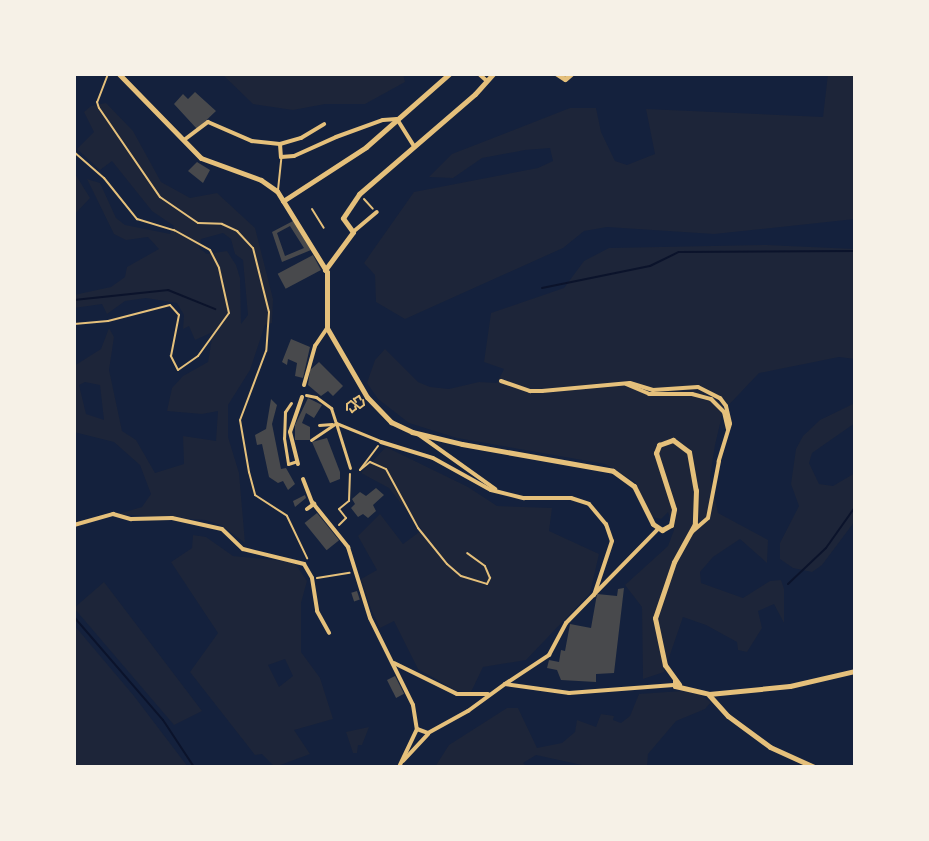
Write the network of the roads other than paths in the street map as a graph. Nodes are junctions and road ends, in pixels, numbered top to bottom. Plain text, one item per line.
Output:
1 (119, 74) edge
2 (449, 74) edge
3 (479, 74) edge
4 (493, 74) edge
5 (557, 74) edge
6 (571, 74) edge
7 (487, 81) junction
8 (397, 119) junction
9 (324, 124) dead end
10 (184, 140) junction
11 (280, 144) junction
12 (414, 146) junction
13 (281, 158) junction
14 (277, 191) junction
15 (283, 201) junction
16 (377, 212) road end
17 (353, 232) junction
18 (325, 270) junction
19 (327, 328) junction
20 (501, 381) dead end
21 (624, 384) junction
22 (304, 385) dead end
23 (304, 396) joint
24 (291, 403) dead end
25 (336, 423) junction
26 (319, 425) dead end
27 (728, 431) junction
28 (418, 433) junction
29 (311, 440) dead end
30 (381, 442) joint
31 (298, 462) joint
32 (350, 468) road end
33 (303, 479) dead end
34 (495, 489) junction
35 (314, 504) junction
36 (307, 509) dead end
37 (74, 525) edge
38 (658, 529) junction
39 (692, 532) junction
40 (594, 595) junction
41 (329, 633) dead end
42 (392, 662) junction
43 (855, 671) edge
44 (676, 683) junction
45 (505, 684) junction
46 (488, 694) junction
47 (709, 694) junction
48 (417, 729) junction
49 (428, 733) junction
50 (403, 761) junction
51 (399, 767) edge
52 (814, 767) edge

1 - 10 main road
2 - 8 main road
3 - 7 street
4 - 7 main road
5 - 6 main road
7 - 12 main road
8 - 12 street
8 - 13 street
8 - 15 main road
9 - 11 street
10 - 11 street
10 - 14 main road
11 - 13 street
12 - 17 main road
13 - 14 lane
14 - 15 main road
15 - 18 main road
16 - 17 street
17 - 18 main road
18 - 19 main road
19 - 22 street
19 - 28 main road
20 - 21 street
21 - 27 street
21 - 27 street
23 - 25 street
23 - 31 street
24 - 31 street
25 - 26 street
25 - 29 street
25 - 30 street
25 - 32 street
27 - 39 street
28 - 34 street
28 - 38 main road
30 - 34 street
33 - 35 street
34 - 40 street
35 - 36 street
35 - 42 street
37 - 41 street
38 - 39 main road
38 - 40 street
39 - 44 main road
40 - 45 street
42 - 46 street
42 - 48 street
43 - 47 main road
44 - 45 street
44 - 47 main road
45 - 46 street
46 - 49 street
47 - 52 main road
48 - 49 street
48 - 50 street
49 - 50 street
50 - 51 street

